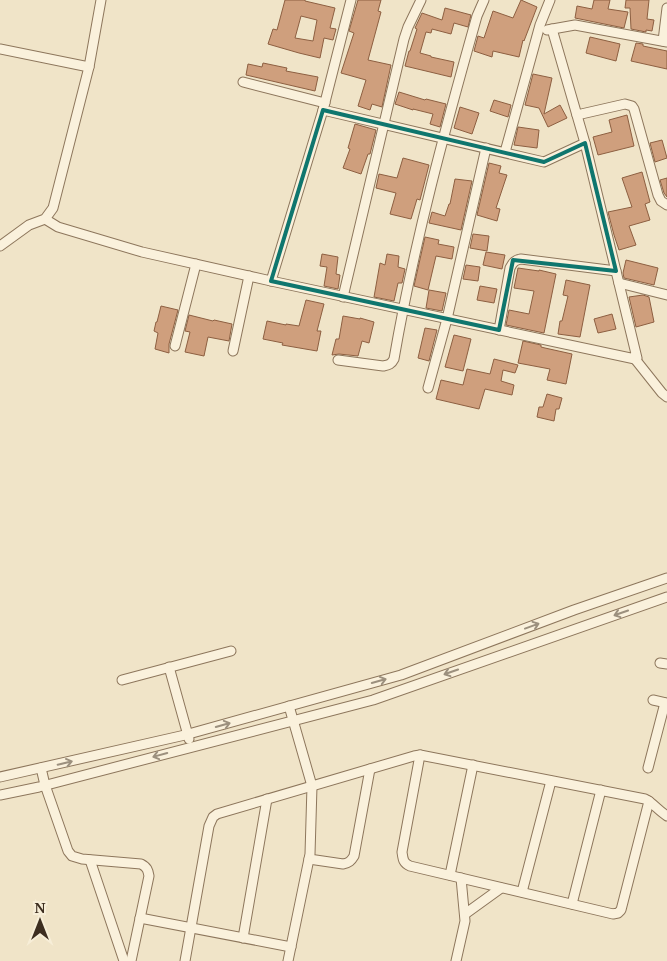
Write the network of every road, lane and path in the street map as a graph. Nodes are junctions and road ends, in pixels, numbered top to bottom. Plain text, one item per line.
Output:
1 (101, 0) edge
2 (351, 0) edge
3 (421, 0) edge
4 (484, 0) edge
5 (550, 0) edge
6 (667, 8) edge
7 (552, 29) junction
8 (538, 32) junction
9 (665, 42) edge
10 (0, 49) edge
11 (89, 67) junction
12 (243, 82) dead end
13 (324, 106) junction
14 (577, 115) junction
15 (384, 124) junction
16 (443, 138) junction
17 (585, 143) junction
18 (486, 148) junction
19 (505, 152) junction
20 (667, 205) edge
21 (44, 219) junction
22 (0, 246) edge
23 (196, 264) junction
24 (616, 271) junction
25 (249, 276) junction
26 (271, 281) junction
27 (619, 283) junction
28 (667, 295) edge
29 (342, 297) junction
30 (403, 310) junction
31 (447, 319) junction
32 (499, 330) junction
33 (175, 346) dead end
34 (233, 351) dead end
35 (635, 359) junction
36 (338, 360) dead end
37 (428, 388) dead end
38 (667, 397) edge
39 (667, 578) edge
40 (667, 597) edge
41 (231, 651) dead end
42 (465, 651) junction
43 (471, 666) junction
44 (169, 668) junction
45 (122, 680) dead end
46 (653, 700) dead end
47 (666, 703) edge
48 (289, 706) junction
49 (293, 720) junction
50 (188, 735) junction
51 (192, 747) junction
52 (420, 755) junction
53 (473, 765) junction
54 (41, 768) junction
55 (648, 768) dead end
56 (370, 769) junction
57 (0, 777) edge
58 (550, 781) junction
59 (45, 785) junction
60 (312, 786) junction
61 (601, 790) junction
62 (0, 795) edge
63 (267, 799) junction
64 (648, 801) junction
65 (667, 816) edge
66 (309, 859) junction
67 (90, 860) junction
68 (450, 876) junction
69 (461, 878) junction
70 (501, 888) junction
71 (522, 892) junction
72 (572, 904) junction
73 (465, 914) junction
74 (140, 918) junction
75 (190, 928) junction
76 (243, 938) junction
77 (291, 947) junction
78 (124, 961) edge
79 (131, 961) edge
80 (184, 961) edge
81 (288, 961) edge
82 (456, 961) edge

1 - 11 street
2 - 13 street
3 - 15 street
4 - 16 street
5 - 8 street
6 - 9 street
7 - 8 street
7 - 9 street
7 - 14 street
8 - 19 street
10 - 11 street
11 - 21 street
12 - 13 street
13 - 15 street
13 - 26 street
14 - 17 street
14 - 20 street
15 - 16 street
15 - 29 street
16 - 18 street
16 - 30 street
17 - 19 street
17 - 24 street
18 - 19 street
18 - 31 street
21 - 22 street
21 - 23 street
23 - 25 street
23 - 33 street
24 - 27 street
24 - 32 street
25 - 26 street
25 - 34 street
26 - 29 street
27 - 28 street
27 - 35 street
29 - 30 street
30 - 31 street
30 - 36 street
31 - 32 street
31 - 37 street
32 - 35 street
35 - 38 street
42 -> 39 street
40 -> 43 street
41 - 44 street
42 - 43 street
48 -> 42 street
43 -> 49 street
44 - 45 street
44 - 50 street
46 - 47 street
47 - 55 street
48 - 49 street
50 -> 48 street
49 - 51 street
49 - 60 street
50 - 51 street
54 -> 50 street
51 -> 59 street
52 - 53 street
52 - 56 street
52 - 68 street
53 - 58 street
53 - 68 street
54 - 57 street
54 - 59 street
56 - 60 street
56 - 66 street
58 - 61 street
58 - 71 street
59 - 62 street
59 - 67 street
60 - 63 street
60 - 66 street
61 - 64 street
61 - 72 street
63 - 75 street
63 - 76 street
64 - 65 street
64 - 72 street
66 - 77 street
67 - 74 street
67 - 78 street
68 - 69 street
69 - 70 street
69 - 73 street
70 - 71 street
70 - 73 street
71 - 72 street
73 - 82 street
74 - 75 street
74 - 79 street
75 - 76 street
75 - 80 street
76 - 77 street
77 - 81 street

